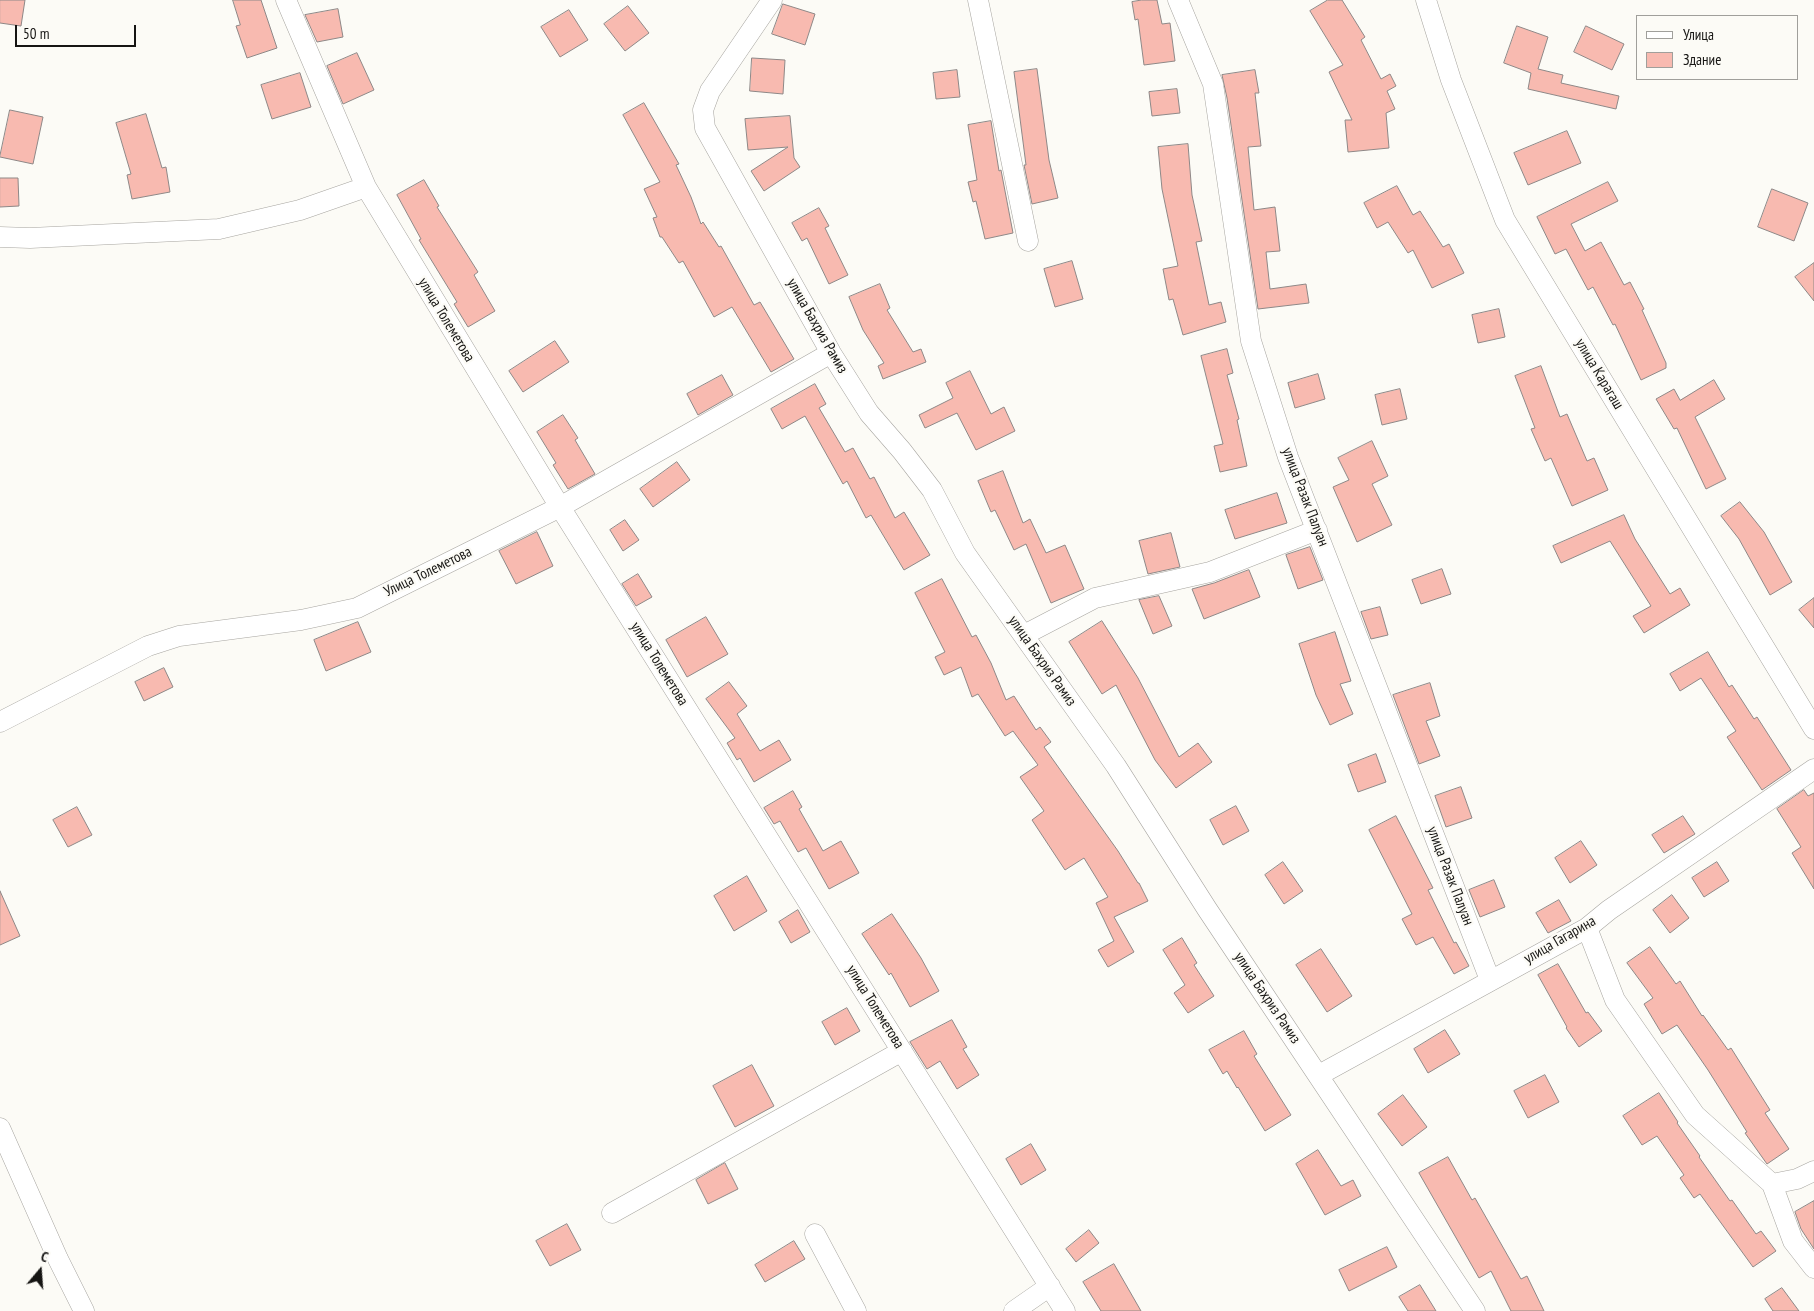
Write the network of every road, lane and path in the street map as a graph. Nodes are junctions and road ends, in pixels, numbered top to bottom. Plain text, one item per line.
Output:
1 (286, 0) edge
2 (772, 0) edge
3 (978, 0) edge
4 (1178, 0) edge
5 (1426, 0) edge
6 (366, 187) junction
7 (0, 237) edge
8 (1028, 241) dead end
9 (831, 353) junction
10 (560, 507) junction
11 (1317, 530) junction
12 (1024, 635) junction
13 (0, 722) edge
14 (1814, 728) edge
15 (1814, 769) edge
16 (1587, 928) junction
17 (1490, 980) junction
18 (902, 1051) junction
19 (1319, 1074) junction
20 (0, 1128) edge
21 (5, 1154) edge
22 (1814, 1171) edge
23 (1772, 1184) junction
24 (612, 1213) dead end
25 (815, 1234) dead end
26 (1814, 1268) edge
27 (1050, 1286) junction
28 (84, 1311) edge
29 (856, 1311) edge
30 (1014, 1311) edge
31 (1065, 1311) edge
32 (1476, 1311) edge

1 - 6 street, улица Толеметова
2 - 9 street, улица Бахриз Рамиз
3 - 8 street
4 - 11 street, улица Разак Палуан
5 - 14 street, улица Карагаш
6 - 7 street
6 - 10 street, улица Толеметова
9 - 10 street, Улица Толеметова
9 - 12 street, улица Бахриз Рамиз
10 - 13 street, Улица Толеметова
10 - 18 street, улица Толеметова
11 - 12 street
11 - 17 street, улица Разак Палуан
12 - 19 street, улица Бахриз Рамиз
15 - 16 street, улица Гагарина
16 - 17 street, улица Гагарина
16 - 23 street
17 - 19 street, улица Гагарина
18 - 24 street
18 - 27 street, улица Толеметова
19 - 32 street, улица Бахриз Рамиз
20 - 21 street
21 - 28 street
22 - 23 street
23 - 26 street
25 - 29 street
27 - 30 street
27 - 31 street, улица Толеметова

